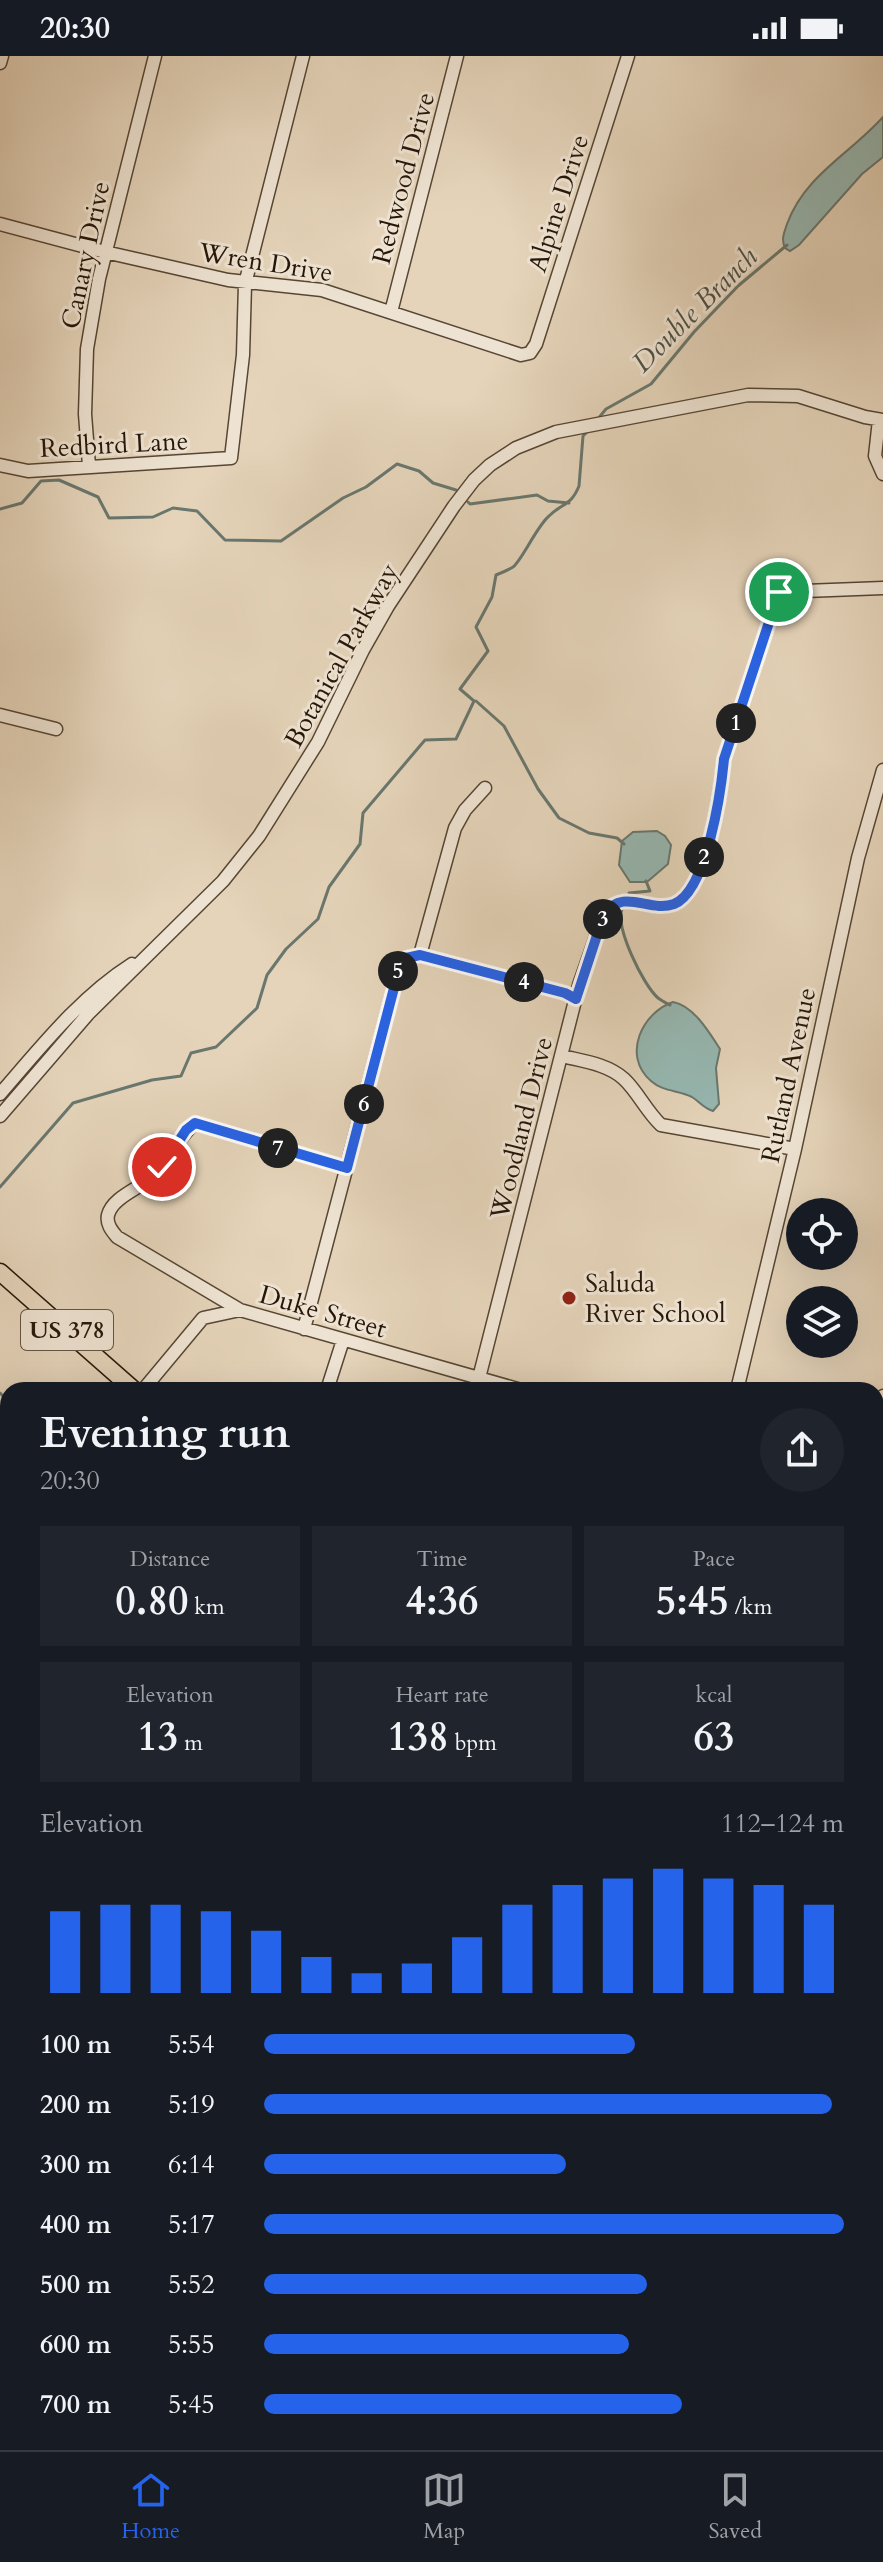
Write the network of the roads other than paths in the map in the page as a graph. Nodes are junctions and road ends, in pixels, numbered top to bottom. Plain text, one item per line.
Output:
1 (2, 56) edge
2 (155, 56) edge
3 (303, 56) edge
4 (457, 56) edge
5 (628, 56) edge
6 (0, 63) edge
7 (0, 224) edge
8 (105, 252) junction
9 (245, 284) junction
10 (391, 312) junction
11 (521, 355) joint
12 (881, 420) edge
13 (0, 465) edge
14 (89, 466) junction
15 (883, 474) edge
16 (883, 588) edge
17 (0, 715) edge
18 (56, 729) dead end
19 (883, 770) edge
20 (485, 788) dead end
21 (148, 953) junction
22 (420, 955) junction
23 (576, 999) junction
24 (562, 1056) junction
25 (0, 1094) edge
26 (0, 1116) edge
27 (795, 1149) junction
28 (347, 1168) junction
29 (0, 1272) edge
30 (240, 1310) junction
31 (304, 1329) junction
32 (343, 1340) junction
33 (479, 1378) junction
34 (125, 1382) edge
35 (150, 1382) edge
36 (330, 1382) edge
37 (487, 1382) edge
38 (739, 1382) edge

1 - 6 street
2 - 8 street, Canary Drive
3 - 9 street
4 - 10 street, Redwood Drive
5 - 11 street, Alpine Drive
7 - 8 street, Wren Drive
8 - 9 street, Wren Drive
8 - 14 street, Canary Drive
9 - 10 street, Wren Drive
9 - 14 street, Redbird Lane
10 - 11 street, Wren Drive
12 - 15 street
12 - 21 street, Botanical Parkway
13 - 14 street, Redbird Lane
16 - 23 street, Woodland Drive
17 - 18 street
19 - 27 street, Rutland Avenue
20 - 22 street
21 - 25 street, Botanical Parkway
21 - 26 street, Botanical Parkway
22 - 23 street
22 - 28 street
23 - 24 street, Woodland Drive
24 - 27 street
24 - 33 street, Woodland Drive
27 - 38 street, Rutland Avenue
28 - 30 street
28 - 31 street
29 - 34 main road, US 378
30 - 31 street, Duke Street
30 - 35 street, Duke Street
31 - 32 street, Duke Street
32 - 33 street, Duke Street
32 - 36 street
33 - 37 street, Duke Street

